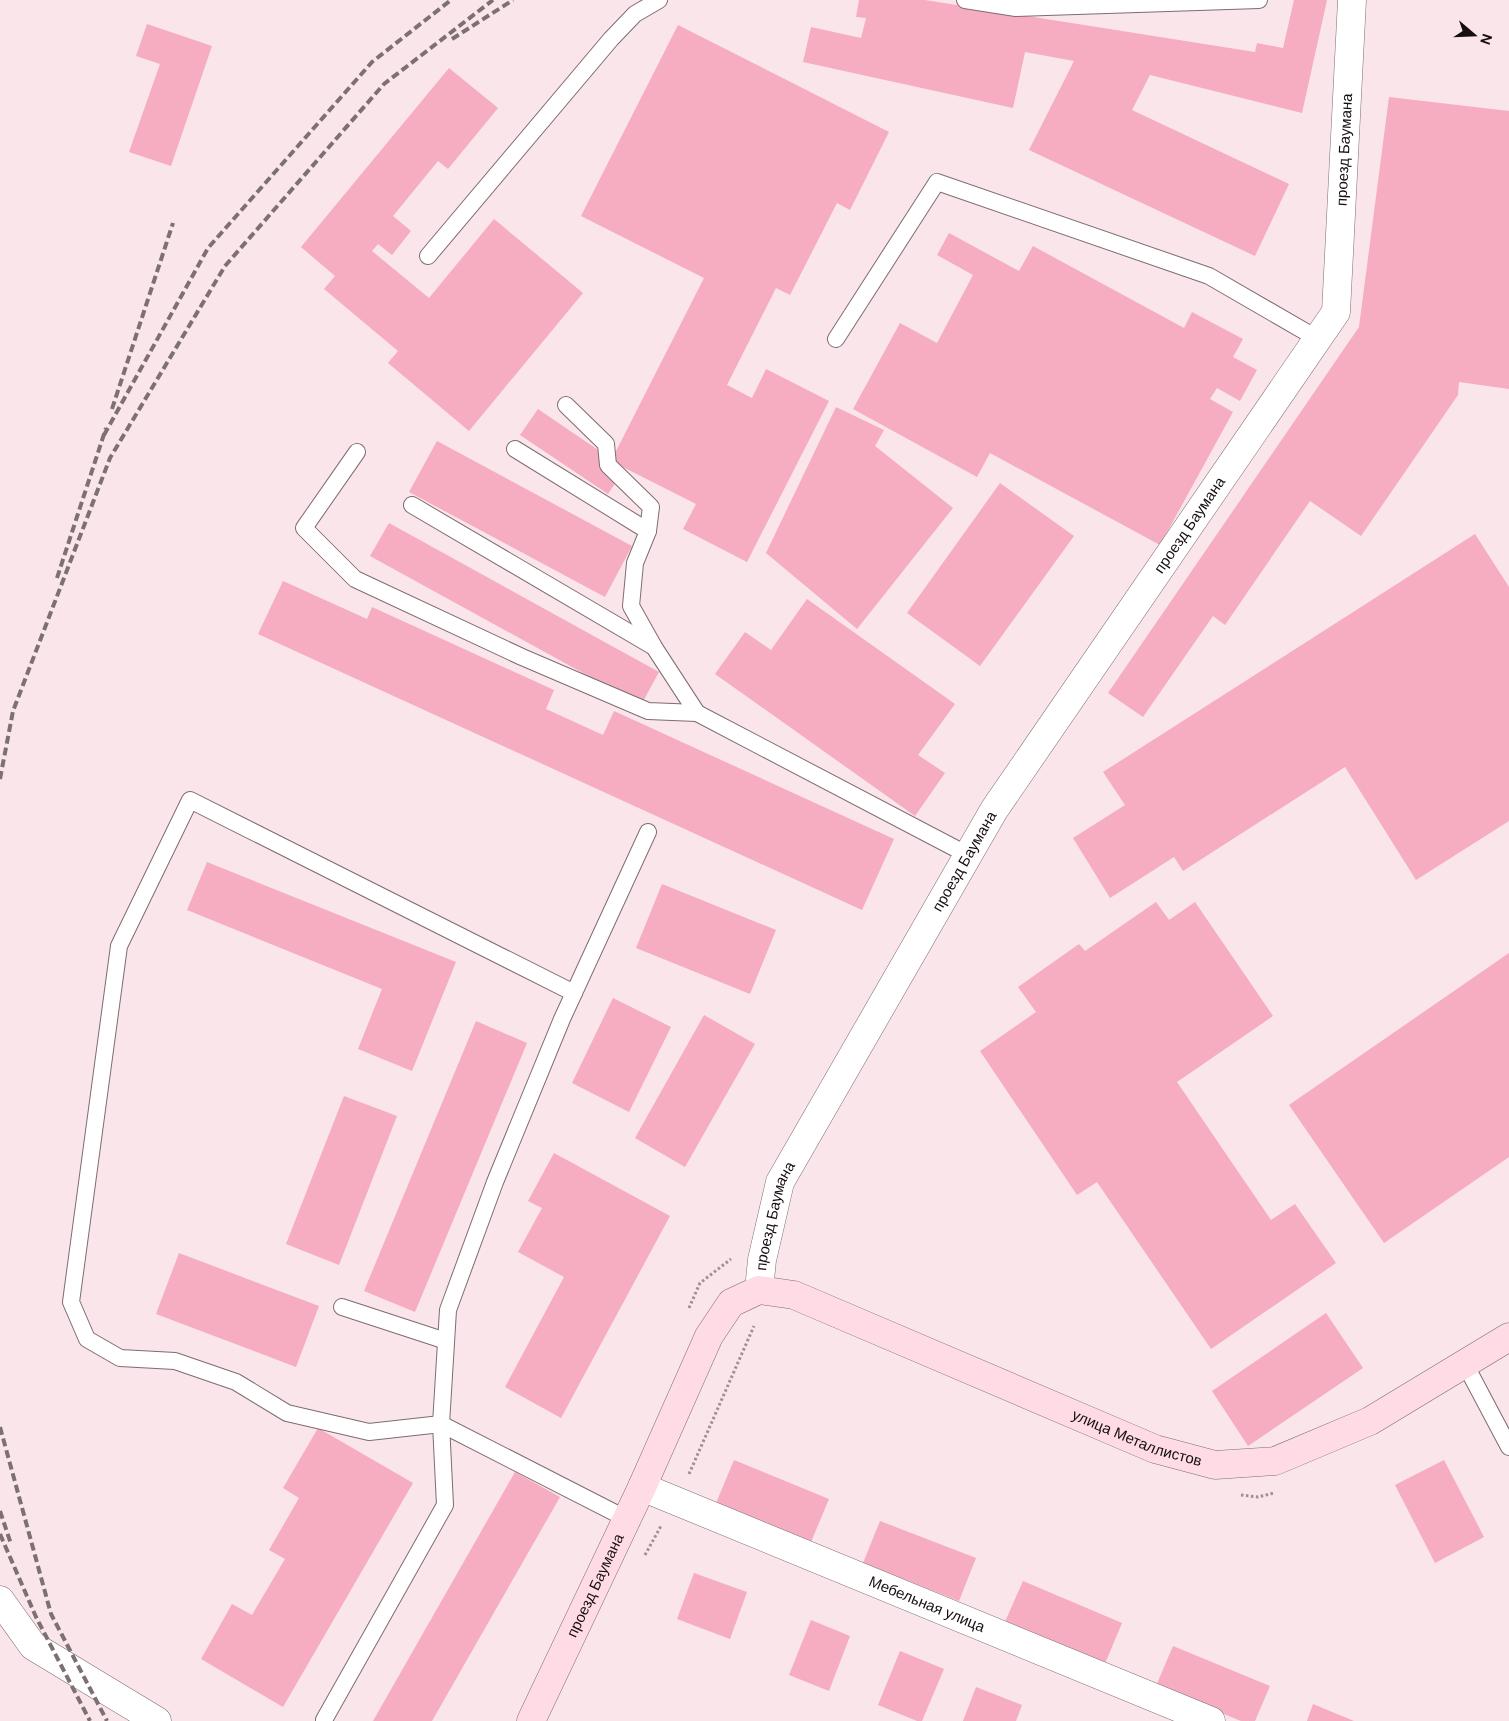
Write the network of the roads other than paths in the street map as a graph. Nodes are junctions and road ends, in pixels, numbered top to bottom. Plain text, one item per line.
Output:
1 (659, 0) edge
2 (965, 0) edge
3 (1259, 0) edge
4 (1352, 0) edge
5 (428, 256) dead end
6 (836, 339) dead end
7 (1318, 339) junction
8 (566, 405) dead end
9 (515, 449) dead end
10 (357, 452) dead end
11 (412, 505) dead end
12 (648, 531) junction
13 (654, 647) junction
14 (697, 713) junction
15 (648, 832) dead end
16 (968, 855) junction
17 (574, 993) junction
18 (759, 1290) junction
19 (342, 1307) dead end
20 (1509, 1337) edge
21 (446, 1341) junction
22 (1465, 1364) junction
23 (440, 1424) junction
24 (1509, 1447) edge
25 (642, 1487) junction
26 (627, 1518) junction
27 (0, 1600) edge
28 (324, 1720) edge
29 (157, 1721) edge
30 (531, 1721) edge
31 (1210, 1721) edge

1 - 5 lane
2 - 3 lane
4 - 7 street, проезд Баумана
6 - 7 lane
7 - 16 street, проезд Баумана
8 - 12 lane
9 - 12 lane
10 - 14 lane
11 - 13 lane
12 - 13 lane
13 - 14 lane
14 - 16 lane
15 - 17 lane
16 - 18 street, проезд Баумана
17 - 21 lane
17 - 23 lane
18 - 22 street, улица Металлистов
18 - 25 street, проезд Баумана
19 - 21 lane
20 - 22 street, улица Металлистов
21 - 23 lane
22 - 24 lane
23 - 26 lane
23 - 28 lane
25 - 26 street, проезд Баумана
25 - 31 street, Мебельная улица
26 - 30 street, проезд Баумана
27 - 29 street

